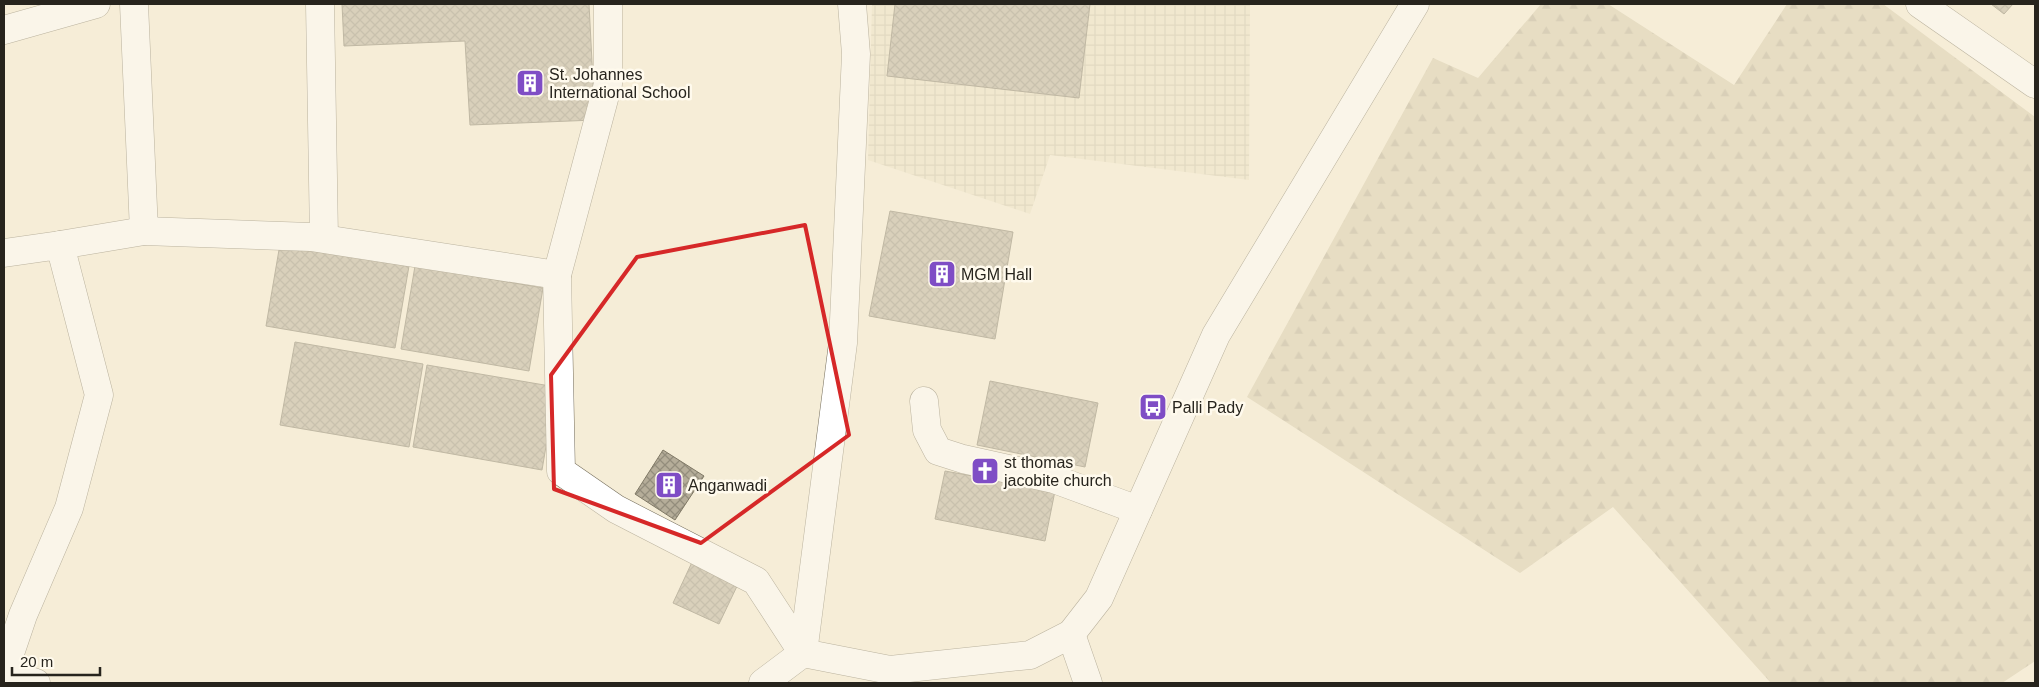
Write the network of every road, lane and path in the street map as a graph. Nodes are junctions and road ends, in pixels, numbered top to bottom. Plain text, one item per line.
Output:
1 (96, 4) edge
2 (134, 4) edge
3 (320, 4) edge
4 (608, 4) edge
5 (852, 4) edge
6 (1415, 4) edge
7 (1920, 4) edge
8 (4, 30) edge
9 (2035, 84) edge
10 (144, 231) junction
11 (324, 238) junction
12 (60, 245) junction
13 (4, 253) edge
14 (557, 275) junction
15 (924, 401) dead end
16 (1138, 510) junction
17 (1071, 634) junction
18 (803, 653) junction
19 (4, 671) edge
20 (36, 683) edge
21 (763, 683) edge
22 (1088, 683) edge

1 - 8 street
2 - 10 street
3 - 11 street
4 - 14 street
5 - 18 street
6 - 16 street
7 - 9 street
10 - 11 street
10 - 12 street
11 - 14 street
12 - 13 street
12 - 19 street
14 - 18 street
15 - 16 street
16 - 17 street
17 - 18 street
17 - 22 street
18 - 21 street
19 - 20 street

